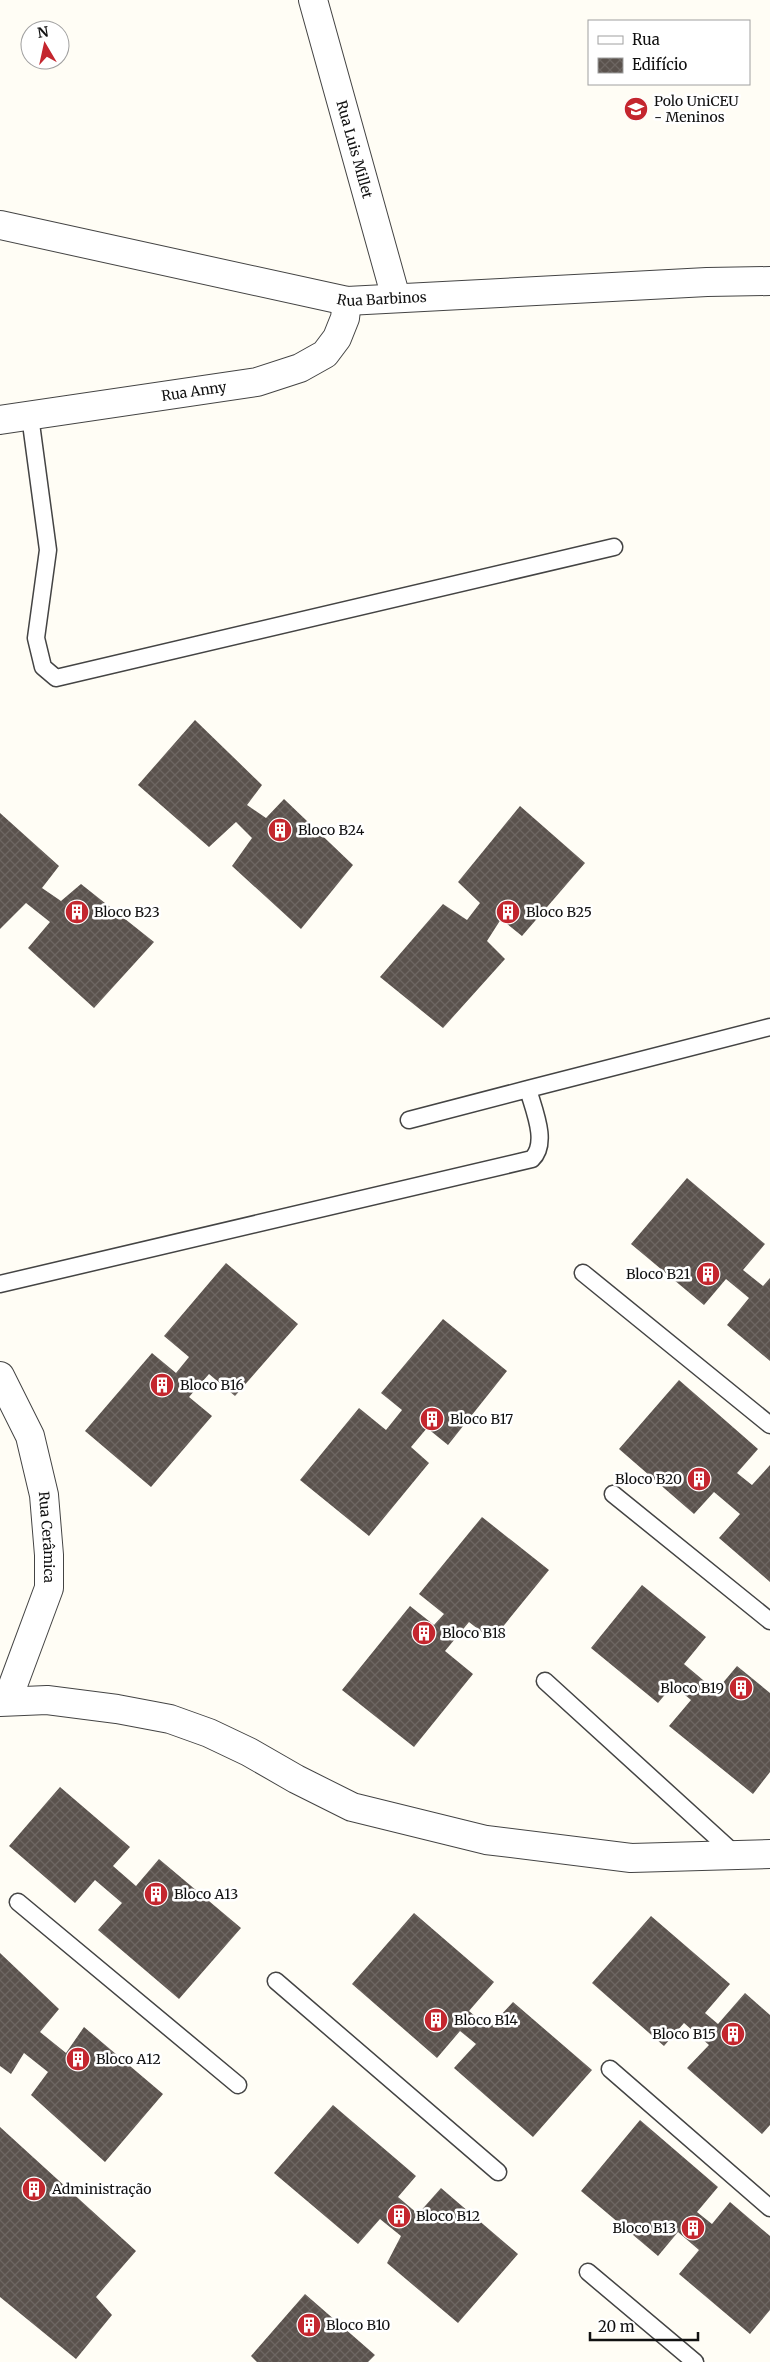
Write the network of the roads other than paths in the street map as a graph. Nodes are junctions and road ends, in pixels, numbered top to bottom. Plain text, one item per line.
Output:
1 (313, 0) edge
2 (0, 225) edge
3 (770, 281) edge
4 (396, 298) junction
5 (347, 300) junction
6 (30, 416) junction
7 (0, 420) edge
8 (614, 547) dead end
9 (770, 1027) edge
10 (528, 1089) junction
11 (409, 1120) dead end
12 (583, 1273) dead end
13 (0, 1284) edge
14 (0, 1376) edge
15 (770, 1425) edge
16 (613, 1494) dead end
17 (770, 1622) edge
18 (545, 1681) dead end
19 (3, 1701) edge
20 (770, 1854) edge
21 (736, 1855) junction
22 (18, 1902) dead end
23 (276, 1981) dead end
24 (610, 2069) dead end
25 (238, 2085) dead end
26 (498, 2172) dead end
27 (770, 2208) edge
28 (588, 2272) dead end
29 (695, 2362) edge

1 - 4 street, Rua Luis Millet
2 - 5 street, Rua Barbinos
3 - 4 street, Rua Barbinos
4 - 5 street, Rua Barbinos
5 - 6 street, Rua Anny
6 - 7 street, Rua Anny
6 - 8 lane
9 - 10 lane
10 - 11 lane
10 - 13 lane
12 - 15 lane
14 - 19 street, Rua Cerâmica
16 - 17 lane
18 - 21 lane
19 - 21 street
20 - 21 street
22 - 25 lane
23 - 26 lane
24 - 27 lane
28 - 29 lane

